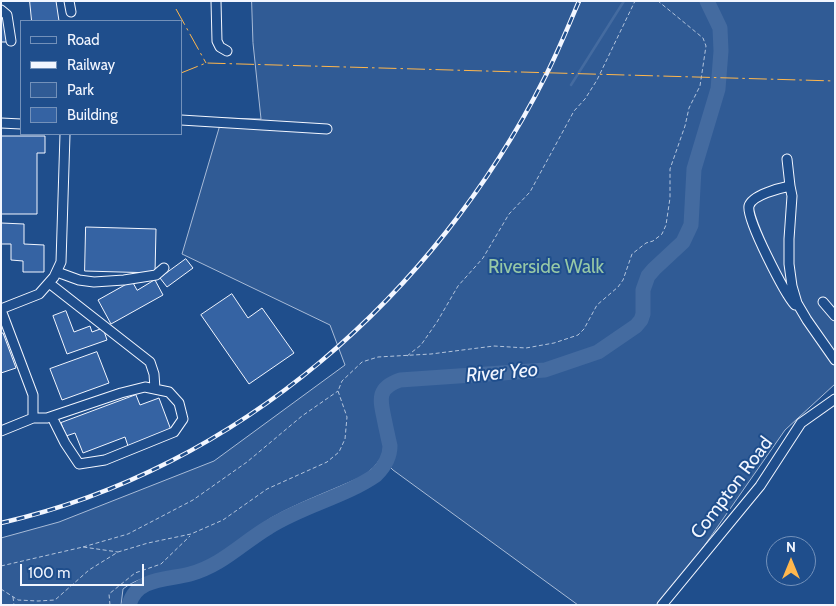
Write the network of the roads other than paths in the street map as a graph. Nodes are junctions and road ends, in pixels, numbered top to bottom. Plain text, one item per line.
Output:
1 (69, 1) edge
2 (216, 1) edge
3 (1, 10) edge
4 (70, 12) dead end
5 (11, 41) dead end
6 (227, 51) dead end
7 (182, 120) edge
8 (1, 123) edge
9 (20, 124) edge
10 (327, 129) dead end
11 (65, 135) edge
12 (787, 159) dead end
13 (790, 186) junction
14 (164, 268) dead end
15 (57, 272) junction
16 (49, 283) junction
17 (823, 302) dead end
18 (1, 310) edge
19 (801, 310) junction
20 (835, 316) edge
21 (835, 360) edge
22 (156, 389) junction
23 (835, 399) edge
24 (33, 418) junction
25 (50, 418) junction
26 (1, 431) edge
27 (662, 605) edge

1 - 4 street
2 - 6 street
3 - 5 street
7 - 10 street
8 - 9 street
11 - 15 street
12 - 13 street
13 - 19 street
13 - 19 street
14 - 15 street
15 - 16 street
16 - 18 street
16 - 22 street
17 - 20 street
18 - 24 street
19 - 21 street
22 - 25 street
22 - 25 street
23 - 27 street, Compton Road
24 - 25 street
24 - 26 street

